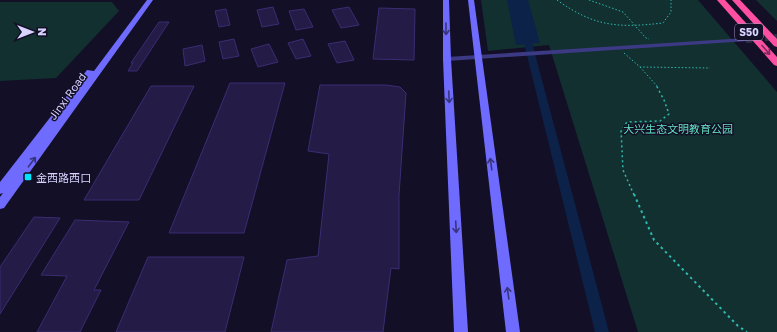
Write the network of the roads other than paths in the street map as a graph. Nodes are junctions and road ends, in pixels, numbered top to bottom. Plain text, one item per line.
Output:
1 (144, 0) edge
2 (150, 0) edge
3 (446, 0) edge
4 (471, 0) edge
5 (721, 0) edge
6 (736, 0) edge
7 (746, 40) tunnel mouth
8 (777, 44) edge
9 (477, 57) junction
10 (447, 58) junction
11 (777, 63) edge
12 (0, 190) edge
13 (0, 205) edge
14 (461, 332) edge
15 (513, 332) edge

1 - 12 main road, Jinxi Road
13 -> 2 main road, Jinxi Road
3 -> 10 main road
4 - 9 main road
5 -> 11 highway, S50
6 - 8 highway, S50
7 - 9 street
9 - 10 street
15 -> 9 main road
10 -> 14 main road

